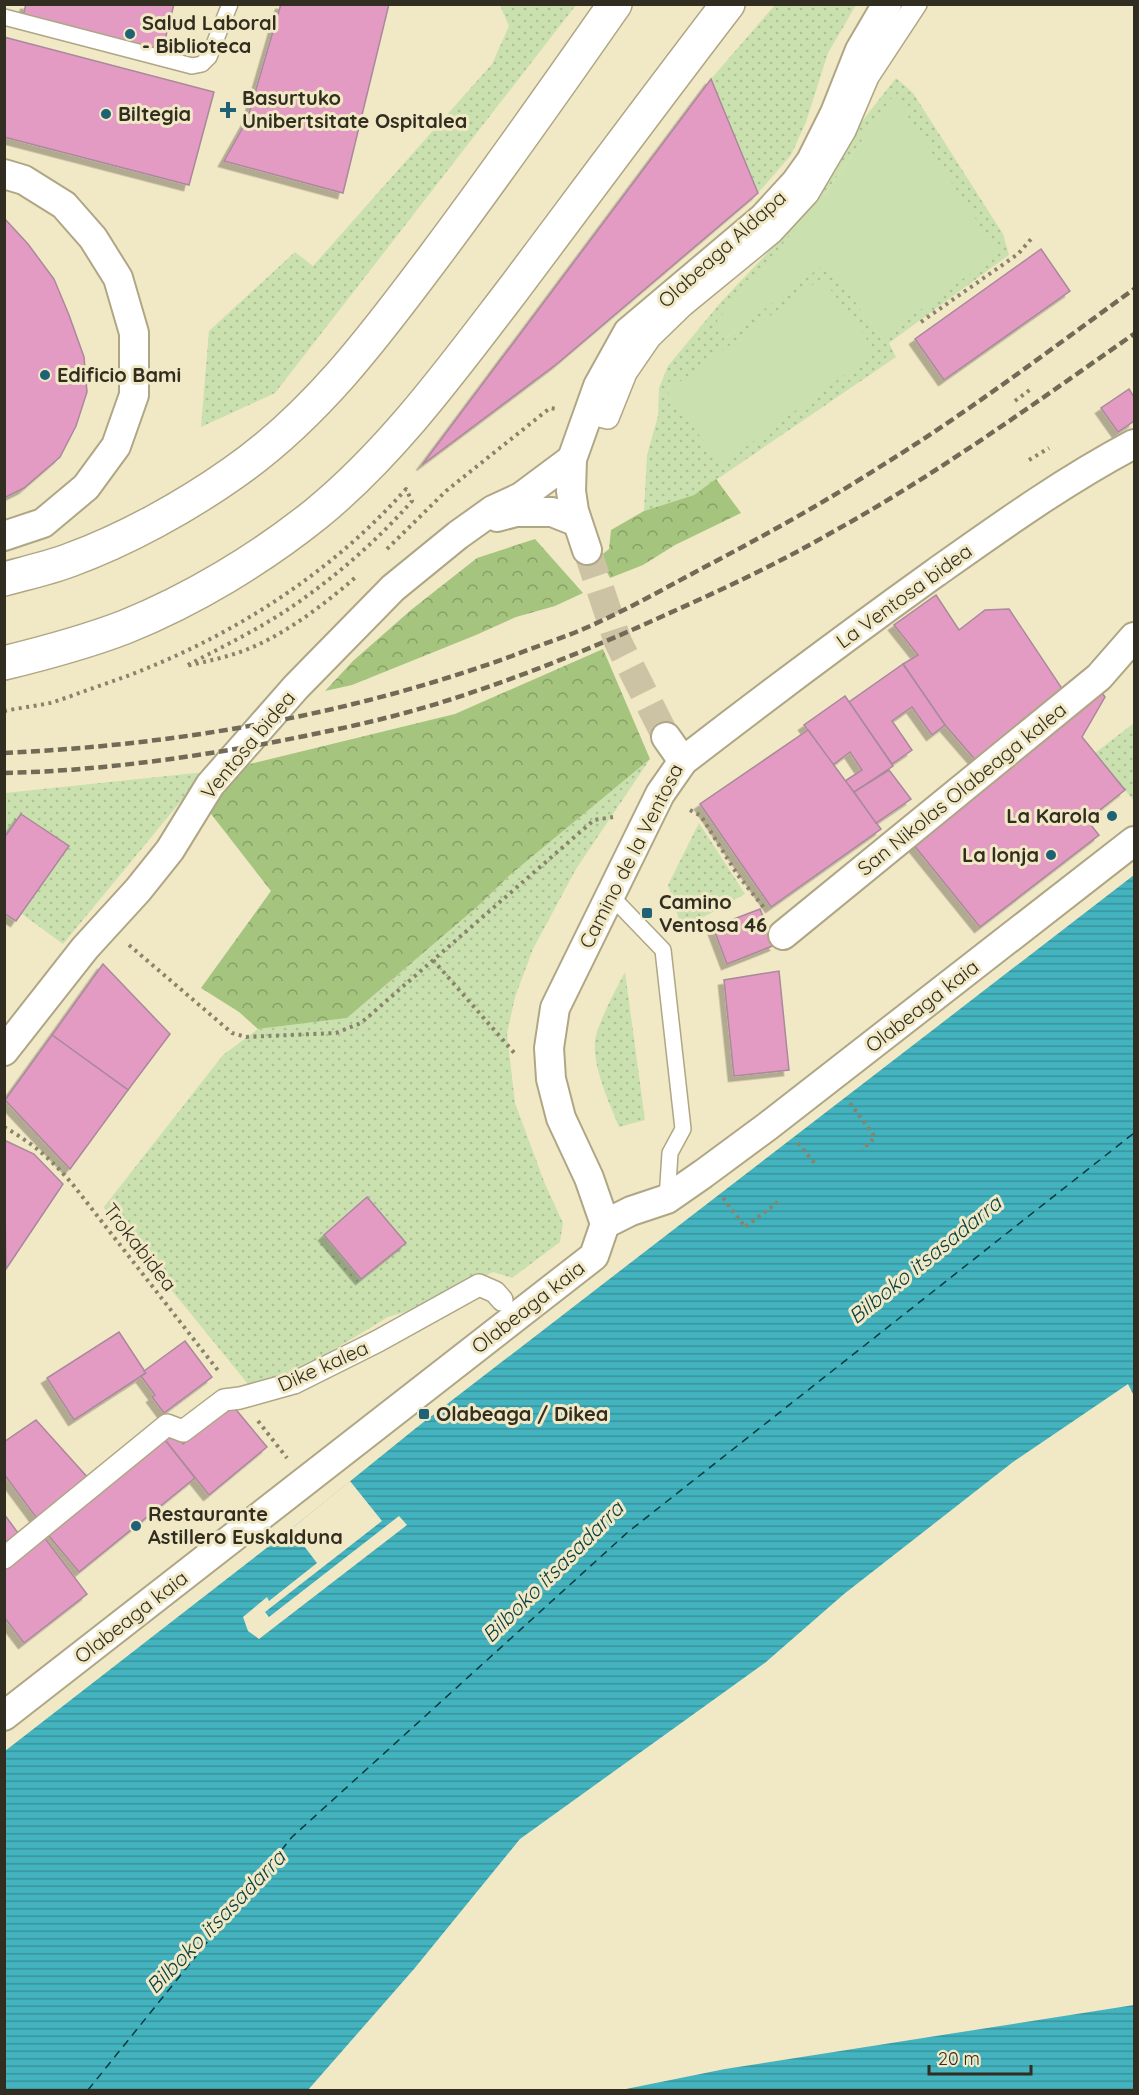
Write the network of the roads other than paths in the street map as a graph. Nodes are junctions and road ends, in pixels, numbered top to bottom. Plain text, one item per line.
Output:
1 (230, 4) edge
2 (615, 4) edge
3 (728, 4) edge
4 (887, 4) edge
5 (916, 4) edge
6 (4, 17) edge
7 (4, 174) edge
8 (588, 413) junction
9 (1134, 444) edge
10 (572, 459) junction
11 (577, 522) junction
12 (475, 523) junction
13 (4, 536) edge
14 (586, 550) tunnel mouth
15 (4, 579) edge
16 (1134, 637) edge
17 (4, 663) edge
18 (666, 737) tunnel mouth
19 (683, 761) junction
20 (1134, 841) edge
21 (610, 895) junction
22 (783, 935) road end
23 (4, 1051) edge
24 (667, 1199) junction
25 (605, 1224) junction
26 (502, 1300) dead end
27 (4, 1558) edge
28 (4, 1716) edge

1 - 6 lane
2 - 15 highway
3 - 17 highway
4 - 8 street, Olabeaga Aldapa
5 - 8 street
7 - 13 street
8 - 10 street, Olabeaga Aldapa
9 - 19 street, La Ventosa bidea
10 - 11 street, Olabeaga Aldapa
10 - 12 street, Ventosa bidea
11 - 12 street, Ventosa bidea
11 - 14 street, Olabeaga Aldapa
12 - 23 street, Ventosa bidea
16 - 22 street, San Nikolas Olabeaga kalea
18 - 19 street, Camino de la Ventosa
19 - 21 street, Camino de la Ventosa
20 - 24 street, Olabeaga kaia
21 - 24 lane
21 - 25 street, Camino de la Ventosa
24 - 25 street, Olabeaga kaia
25 - 28 street, Olabeaga kaia
26 - 27 street, Dike kalea

